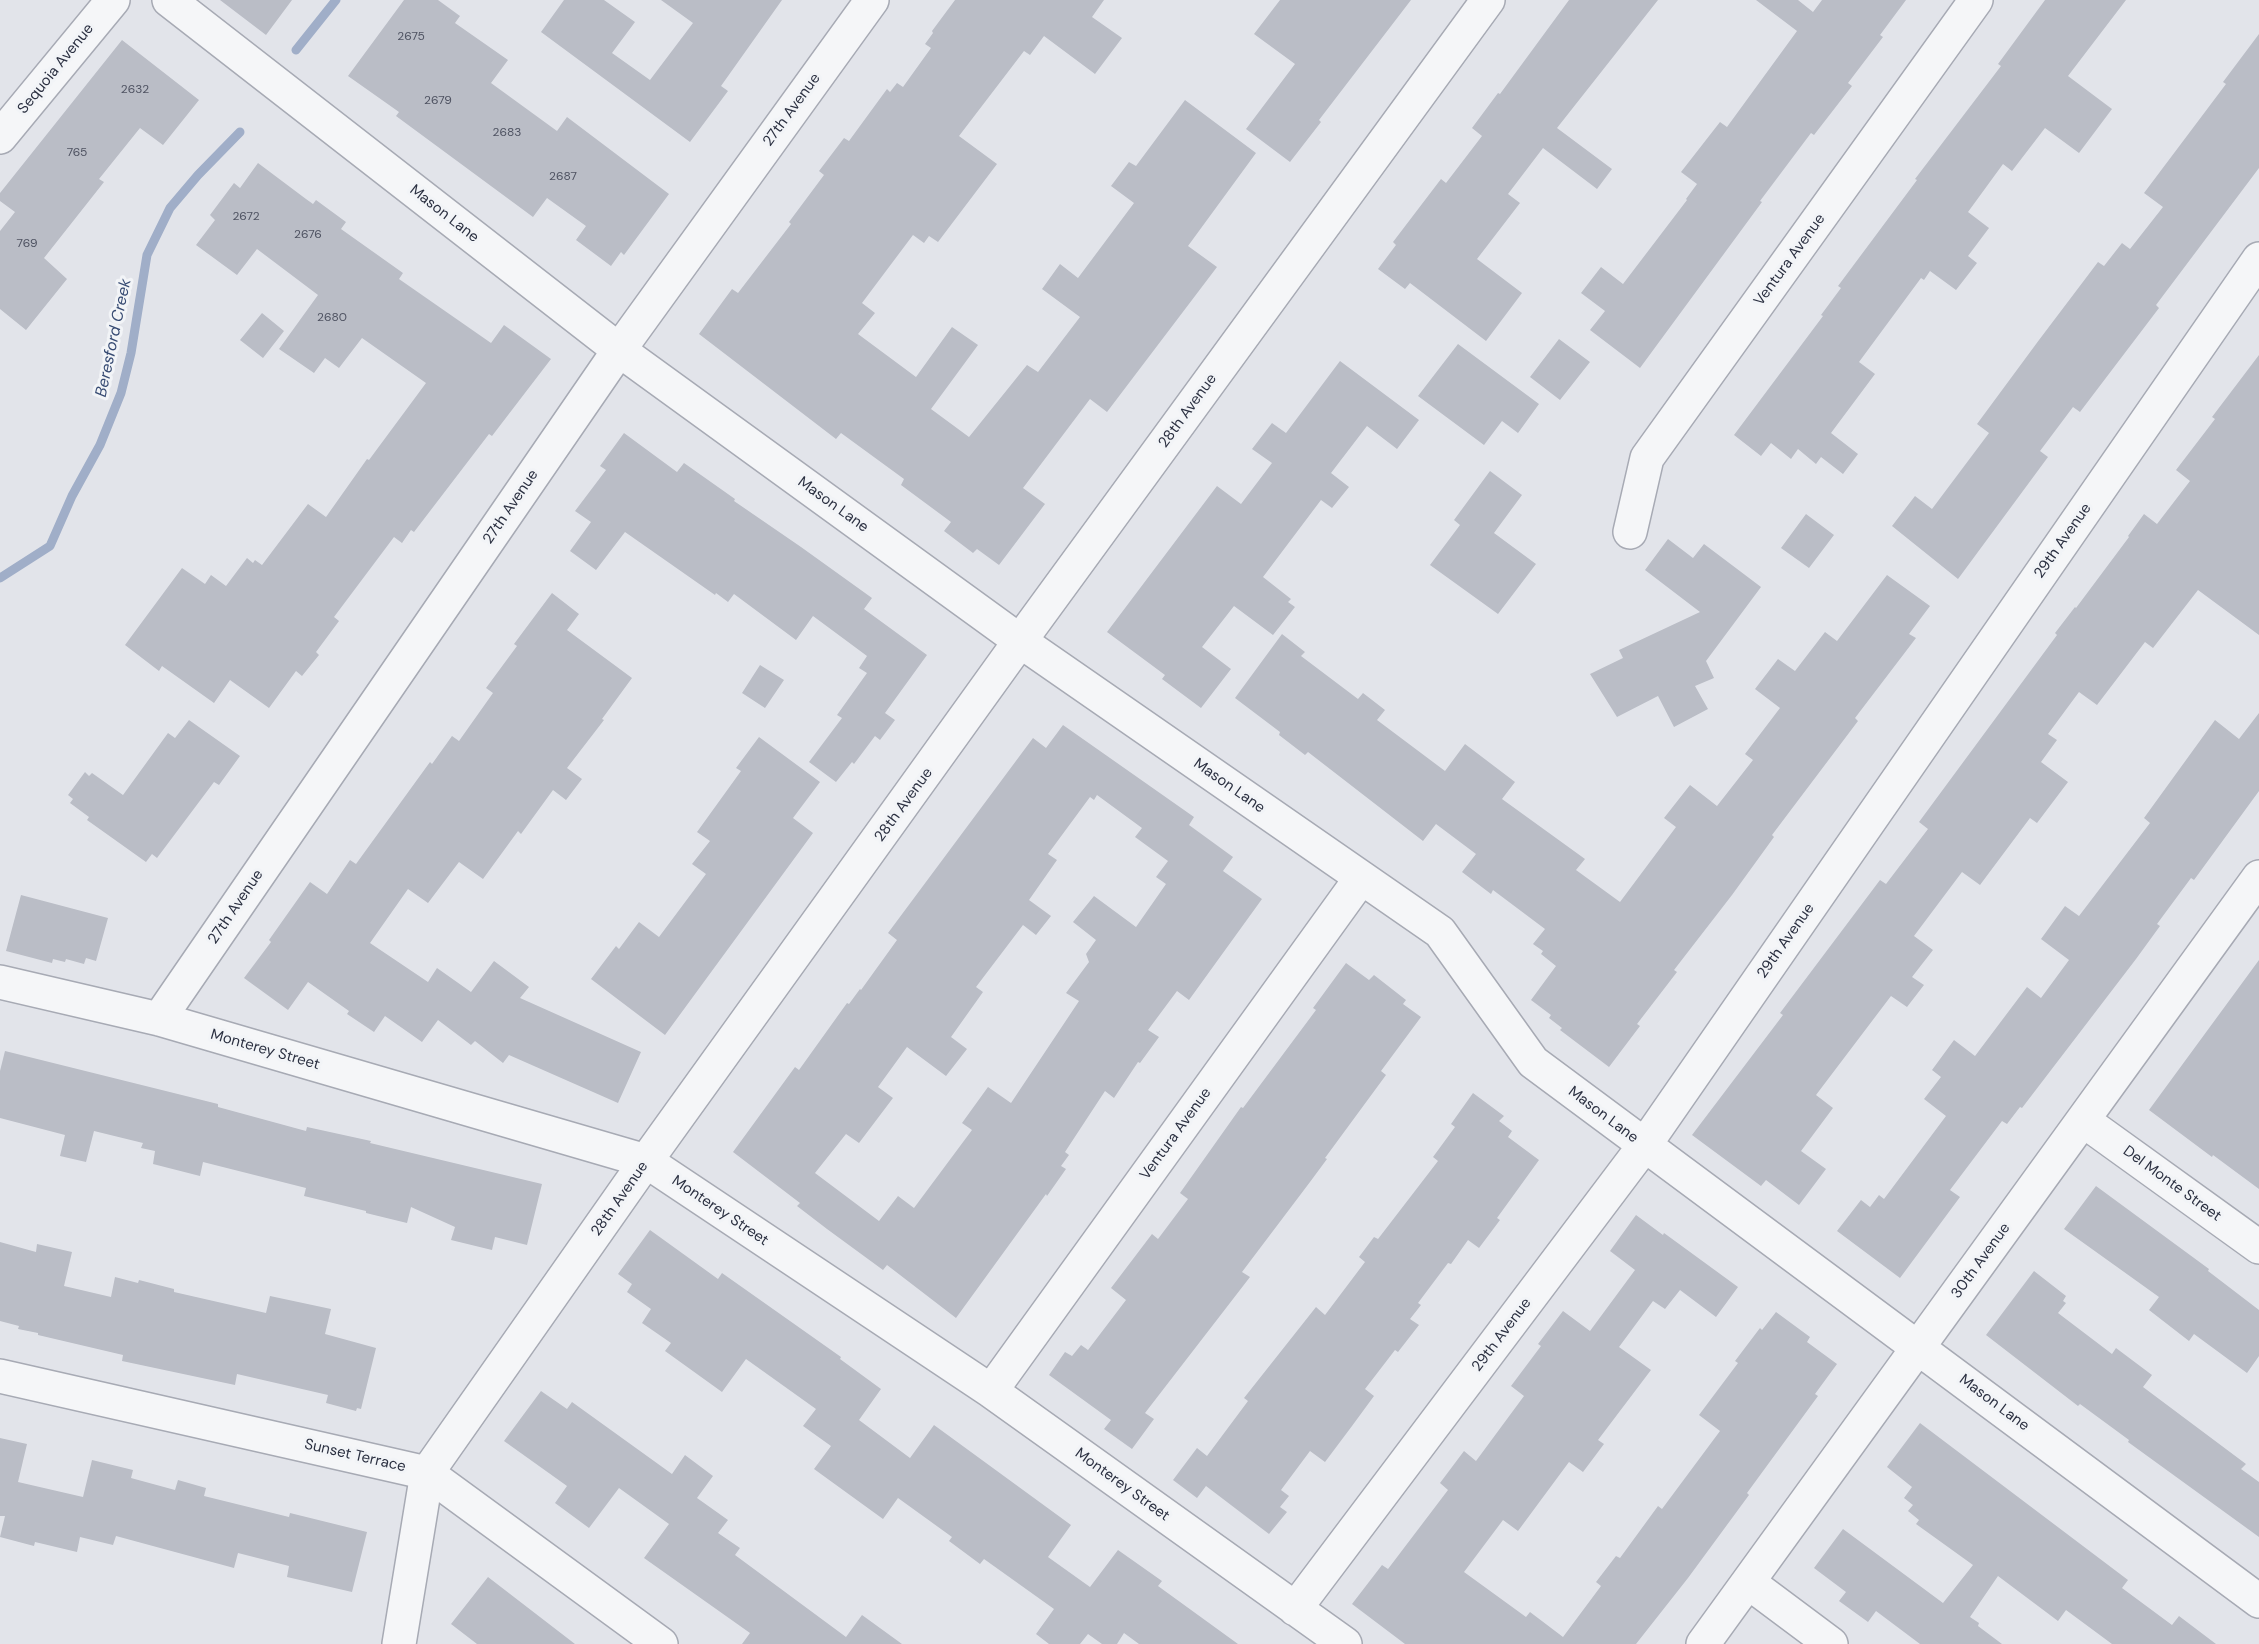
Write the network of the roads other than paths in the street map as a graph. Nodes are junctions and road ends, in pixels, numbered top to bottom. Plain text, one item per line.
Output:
1 (113, 0) edge
2 (169, 0) edge
3 (872, 0) edge
4 (1488, 0) edge
5 (1976, 0) edge
6 (0, 137) edge
7 (2259, 259) edge
8 (619, 350) junction
9 (1630, 532) dead end
10 (1020, 641) junction
11 (1361, 878) junction
12 (2255, 889) edge
13 (0, 982) edge
14 (159, 1019) junction
15 (2084, 1121) junction
16 (1644, 1146) junction
17 (646, 1161) junction
18 (2259, 1247) edge
19 (1918, 1347) junction
20 (0, 1376) edge
21 (991, 1391) junction
22 (427, 1473) junction
23 (1748, 1582) junction
24 (2259, 1601) edge
25 (1295, 1609) junction
26 (399, 1644) edge
27 (661, 1644) edge
28 (1344, 1644) edge
29 (1703, 1644) edge
30 (1831, 1644) edge

1 - 6 street, Sequoia Avenue
2 - 8 street, Mason Lane
3 - 8 street, 27th Avenue
4 - 10 street, 28th Avenue
5 - 9 street, Ventura Avenue
7 - 16 street, 29th Avenue
8 - 10 street, Mason Lane
8 - 14 street, 27th Avenue
10 - 11 street, Mason Lane
10 - 17 street, 28th Avenue
11 - 16 street, Mason Lane
11 - 21 street, Ventura Avenue
12 - 15 street, 30th Avenue
13 - 14 street, Monterey Street
14 - 17 street, Monterey Street
15 - 18 street, Del Monte Street
15 - 19 street, 30th Avenue
16 - 19 street, Mason Lane
16 - 25 street, 29th Avenue
17 - 21 street, Monterey Street
17 - 22 street, 28th Avenue
19 - 23 street, 30th Avenue
19 - 24 street, Mason Lane
20 - 22 street, Sunset Terrace
21 - 25 street, Monterey Street
22 - 26 street, 28th Avenue
22 - 27 street, Sunset Terrace
23 - 29 street, 30th Avenue
23 - 30 street
25 - 28 street, Monterey Street

